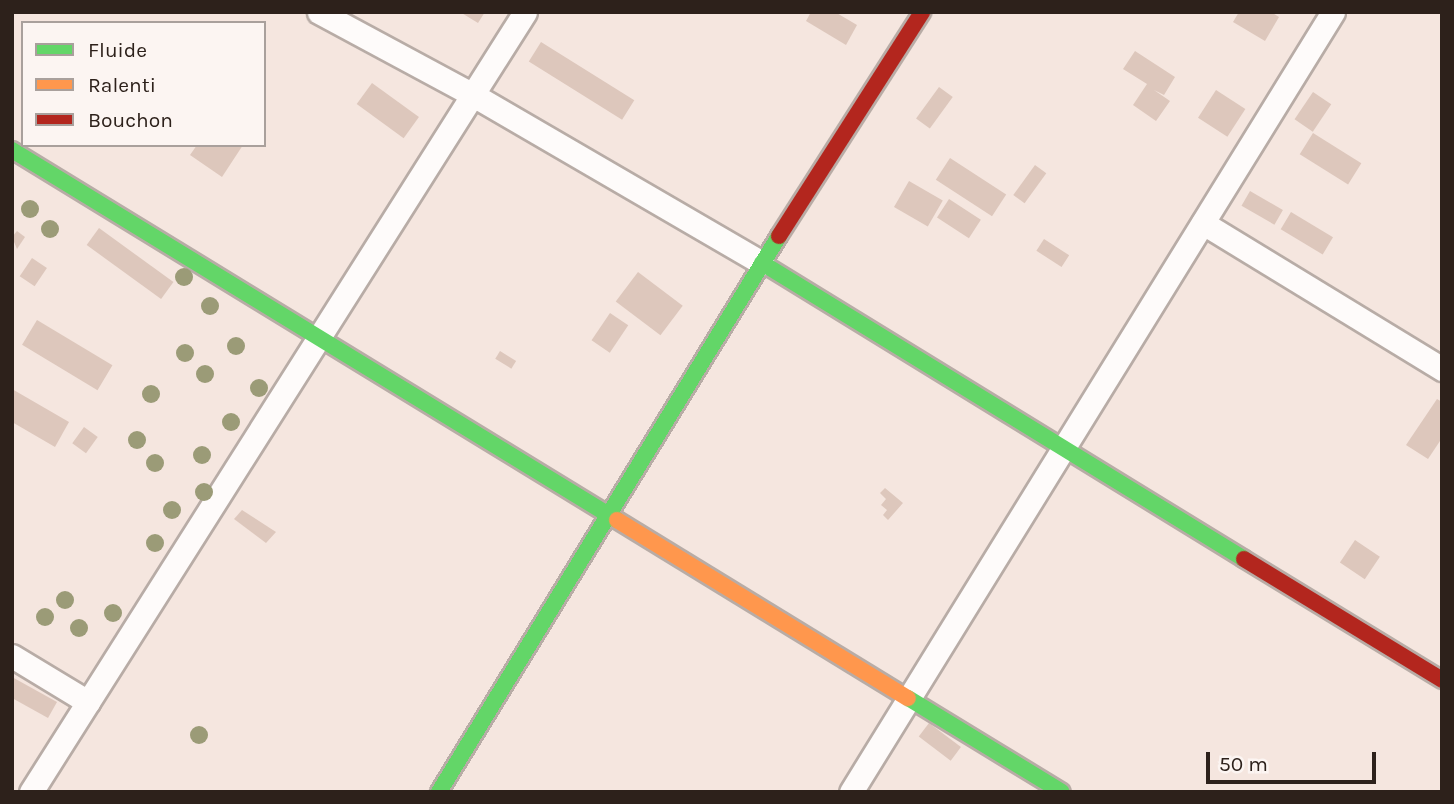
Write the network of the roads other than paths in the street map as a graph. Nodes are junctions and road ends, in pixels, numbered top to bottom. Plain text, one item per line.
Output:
1 (319, 12) edge
2 (525, 12) edge
3 (922, 12) edge
4 (1333, 12) edge
5 (475, 96) junction
6 (12, 150) edge
7 (1203, 223) junction
8 (762, 263) junction
9 (320, 338) junction
10 (1442, 369) edge
11 (1064, 448) junction
12 (608, 516) junction
13 (12, 656) edge
14 (1442, 680) edge
15 (908, 698) junction
16 (89, 702) junction
17 (32, 792) edge
18 (439, 792) edge
19 (851, 792) edge
20 (1062, 792) edge

1 - 5 street
2 - 5 street
3 - 8 street
4 - 7 street
5 - 8 street
5 - 9 street
6 - 9 street
7 - 10 street
7 - 11 street
8 - 11 street
8 - 12 street
9 - 12 street
9 - 16 street
11 - 14 street
11 - 15 street
12 - 15 street
12 - 18 street
13 - 16 street
15 - 19 street
15 - 20 street
16 - 17 street

